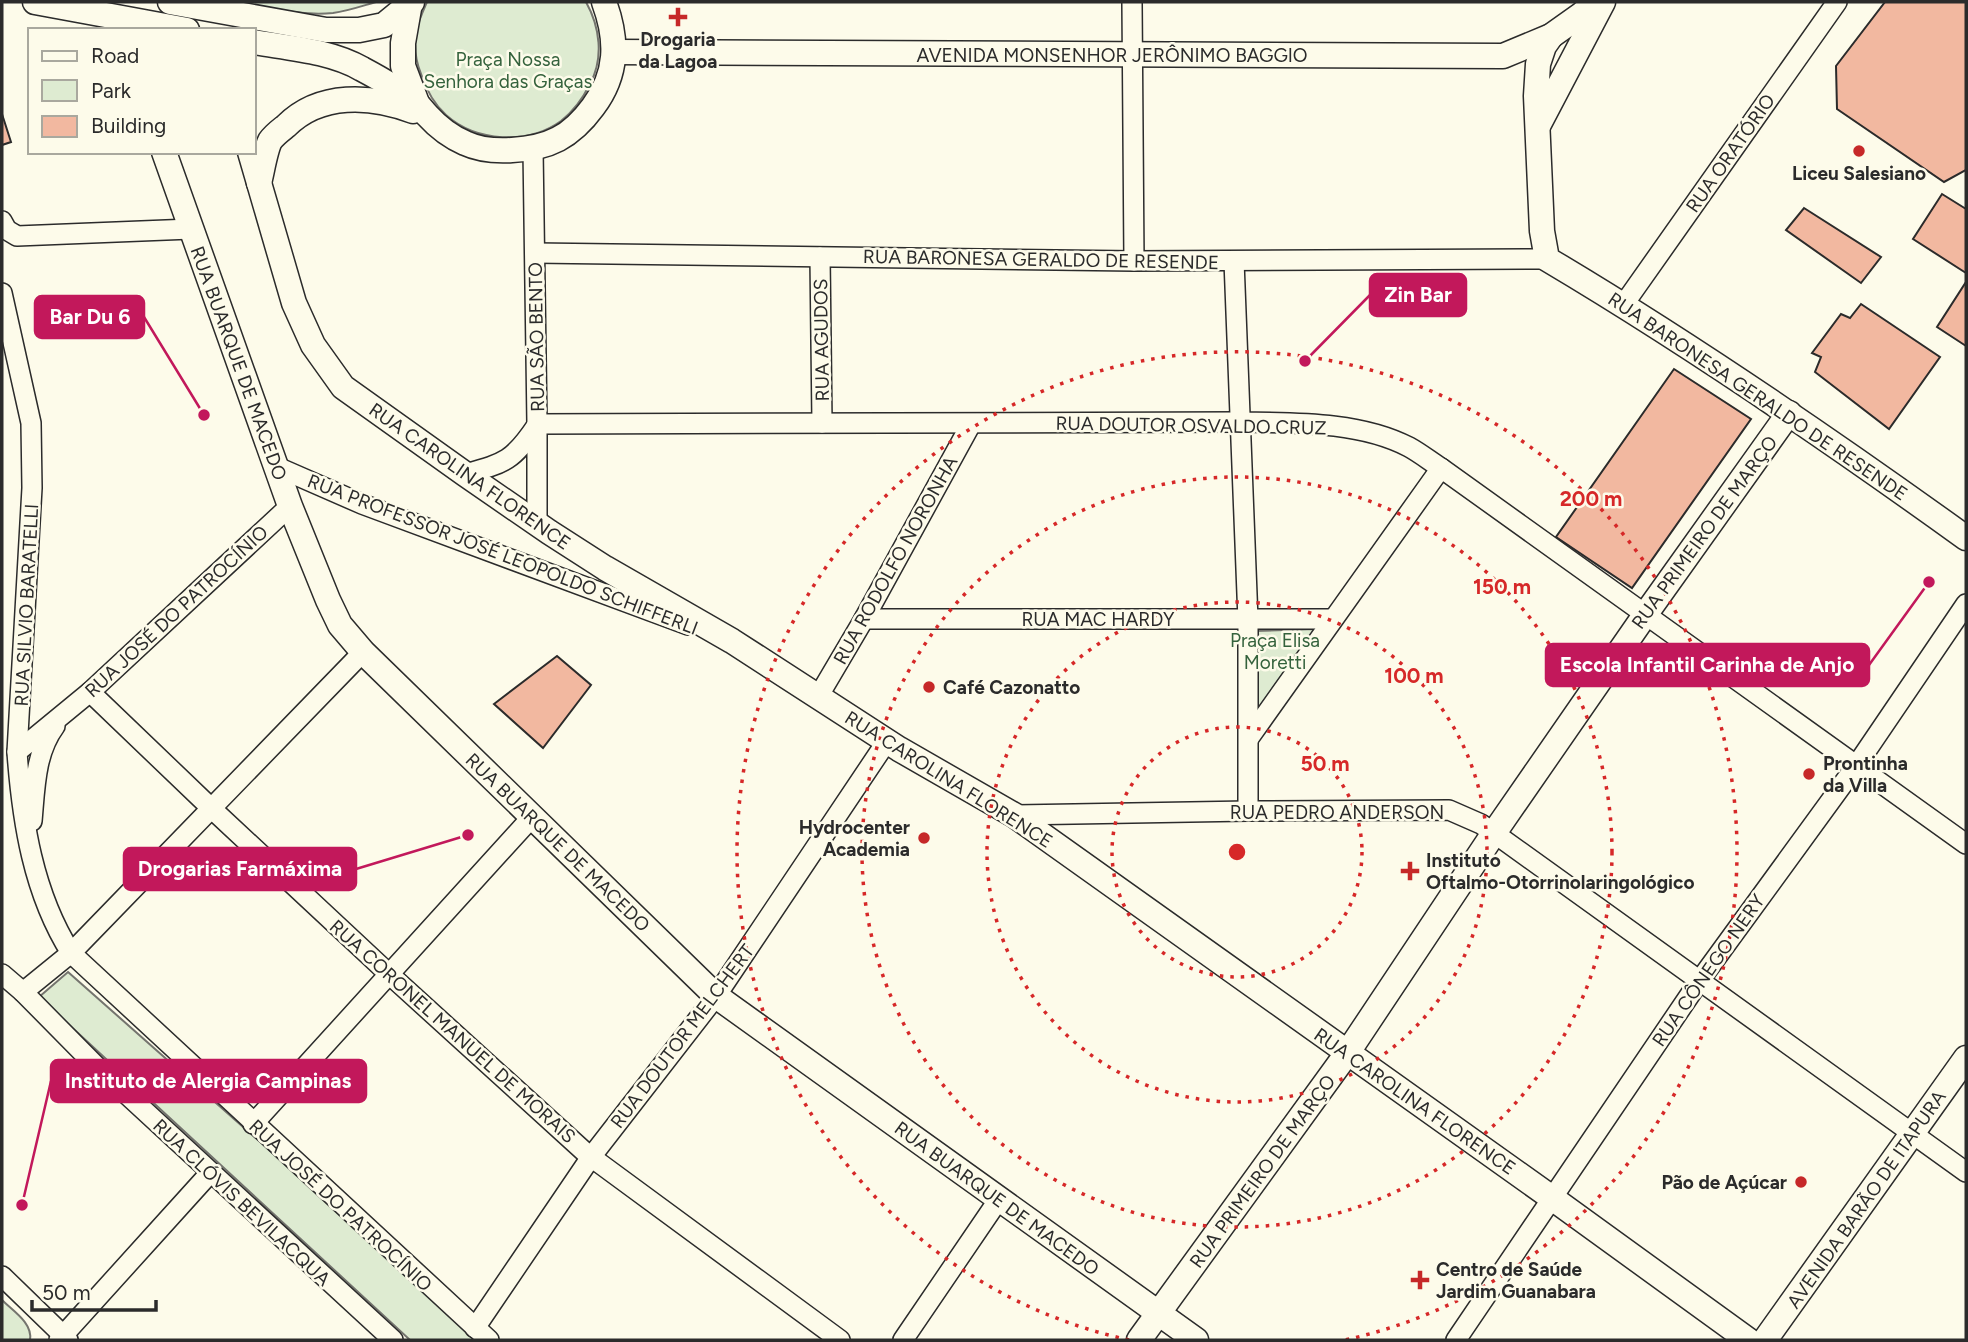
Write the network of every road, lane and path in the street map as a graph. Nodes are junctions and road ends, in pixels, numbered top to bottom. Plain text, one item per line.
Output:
1 (35, 2) edge
2 (170, 2) edge
3 (604, 2) edge
4 (1132, 2) edge
5 (1595, 2) edge
6 (1604, 2) edge
7 (1837, 2) edge
8 (411, 3) edge
9 (210, 13) edge
10 (116, 16) edge
11 (177, 28) edge
12 (1551, 36) junction
13 (256, 42) edge
14 (614, 52) junction
15 (1133, 55) junction
16 (1503, 55) junction
17 (1536, 96) junction
18 (423, 110) junction
19 (1539, 125) junction
20 (534, 149) junction
21 (165, 154) edge
22 (251, 154) edge
23 (259, 184) junction
24 (2, 221) edge
25 (191, 229) junction
26 (535, 253) junction
27 (820, 257) junction
28 (1548, 259) junction
29 (1134, 261) junction
30 (1234, 261) junction
31 (2, 293) edge
32 (1624, 304) junction
33 (1789, 414) junction
34 (1239, 422) junction
35 (822, 423) junction
36 (537, 424) junction
37 (971, 424) junction
38 (275, 466) junction
39 (1441, 468) junction
40 (465, 474) junction
41 (290, 506) junction
42 (537, 524) junction
43 (1966, 538) edge
44 (1966, 604) edge
45 (1645, 615) junction
46 (864, 619) junction
47 (1332, 619) junction
48 (1248, 620) junction
49 (732, 641) junction
50 (363, 652) junction
51 (90, 692) junction
52 (818, 697) junction
53 (62, 716) junction
54 (1249, 738) junction
55 (887, 741) junction
56 (17, 751) junction
57 (1856, 766) junction
58 (211, 808) junction
59 (1248, 811) junction
60 (1014, 815) junction
61 (532, 817) junction
62 (1494, 833) junction
63 (1966, 844) edge
64 (30, 851) junction
65 (71, 953) junction
66 (2, 974) edge
67 (389, 974) junction
68 (1700, 980) junction
69 (23, 992) junction
70 (716, 996) junction
71 (1348, 1052) junction
72 (1966, 1058) edge
73 (253, 1124) junction
74 (1912, 1134) junction
75 (591, 1157) junction
76 (210, 1172) junction
77 (1966, 1172) edge
78 (1552, 1198) junction
79 (999, 1199) junction
80 (2, 1276) edge
81 (1158, 1314) junction
82 (482, 1334) edge
83 (63, 1338) edge
84 (393, 1340) edge
85 (840, 1340) edge
86 (903, 1340) edge
87 (1139, 1340) edge
88 (1196, 1340) edge
89 (1456, 1340) edge
90 (1748, 1340) edge
91 (1765, 1340) edge

1 - 10 main road
2 - 9 main road
3 - 14 main road
4 - 15 street
5 - 12 main road, AVENIDA MONSENHOR JERÔNIMO BAGGIO
6 - 19 main road
7 - 32 street, RUA ORATÓRIO
8 - 9 main road
8 - 18 main road
10 - 11 main road
12 - 16 main road, AVENIDA MONSENHOR JERÔNIMO BAGGIO
12 - 17 main road
13 - 18 main road
14 - 15 main road, AVENIDA MONSENHOR JERÔNIMO BAGGIO
14 - 20 main road
15 - 16 main road, AVENIDA MONSENHOR JERÔNIMO BAGGIO
15 - 29 street
16 - 17 main road
17 - 19 main road
18 - 20 main road
18 - 23 main road
19 - 28 main road
20 - 26 street, RUA SÃO BENTO
21 - 25 main road, RUA BUARQUE DE MACEDO
22 - 23 main road, RUA CAROLINA FLORENCE
23 - 40 main road, RUA CAROLINA FLORENCE
24 - 25 street
25 - 38 main road, RUA BUARQUE DE MACEDO
26 - 27 street, RUA BARONESA GERALDO DE RESENDE
26 - 36 street, RUA SÃO BENTO
27 - 29 street, RUA BARONESA GERALDO DE RESENDE
27 - 35 street, RUA AGUDOS
28 - 30 street, RUA BARONESA GERALDO DE RESENDE
28 - 32 main road, RUA BARONESA GERALDO DE RESENDE
29 - 30 street, RUA BARONESA GERALDO DE RESENDE
30 - 34 street
31 - 56 street, RUA SILVIO BARATELLI
32 - 33 main road, RUA BARONESA GERALDO DE RESENDE
33 - 43 main road, RUA BARONESA GERALDO DE RESENDE
33 - 45 main road, RUA PRIMEIRO DE MARÇO
34 - 37 street, RUA DOUTOR OSVALDO CRUZ
34 - 39 street, RUA DOUTOR OSVALDO CRUZ
34 - 48 street
35 - 36 street, RUA DOUTOR OSVALDO CRUZ
35 - 37 street, RUA DOUTOR OSVALDO CRUZ
36 - 40 street
36 - 42 street, RUA SÃO BENTO
37 - 46 street, RUA RODOLFO NORONHA
38 - 41 main road, RUA BUARQUE DE MACEDO
38 - 49 street, RUA PROFESSOR JOSÉ LEOPOLDO SCHIFFERLI
39 - 45 street, RUA DOUTOR OSVALDO CRUZ
39 - 47 street
40 - 42 main road, RUA CAROLINA FLORENCE
41 - 50 main road, RUA BUARQUE DE MACEDO
41 - 51 street, RUA JOSÉ DO PATROCÍNIO
42 - 49 main road, RUA CAROLINA FLORENCE
44 - 57 street, RUA CÔNEGO NERY
45 - 57 street, RUA DOUTOR OSVALDO CRUZ
45 - 62 main road, RUA PRIMEIRO DE MARÇO
46 - 48 street, RUA MAC HARDY
46 - 52 street, RUA RODOLFO NORONHA
47 - 48 street, RUA MAC HARDY
47 - 54 street
48 - 54 street
49 - 52 main road, RUA CAROLINA FLORENCE
50 - 58 street
50 - 61 main road, RUA BUARQUE DE MACEDO
51 - 53 street, RUA JOSÉ DO PATROCÍNIO
51 - 58 street, RUA CORONEL MANUEL DE MORAIS
52 - 55 main road, RUA CAROLINA FLORENCE
53 - 56 street, RUA JOSÉ DO PATROCÍNIO
53 - 64 street, RUA JOSÉ DO PATROCÍNIO
54 - 59 street
55 - 60 main road, RUA CAROLINA FLORENCE
55 - 70 street, RUA DOUTOR MELCHERT
56 - 64 street, RUA SILVIO BARATELLI
57 - 63 street, RUA DOUTOR OSVALDO CRUZ
57 - 68 street, RUA CÔNEGO NERY
58 - 65 street
58 - 67 street, RUA CORONEL MANUEL DE MORAIS
59 - 60 street, RUA PEDRO ANDERSON
59 - 62 street, RUA PEDRO ANDERSON
60 - 71 main road, RUA CAROLINA FLORENCE
61 - 67 street
61 - 70 main road, RUA BUARQUE DE MACEDO
62 - 68 street, RUA PEDRO ANDERSON
62 - 71 main road, RUA PRIMEIRO DE MARÇO
64 - 65 street, RUA SILVIO BARATELLI
65 - 69 street
65 - 73 street, RUA JOSÉ DO PATROCÍNIO
66 - 69 street, RUA CLÓVIS BEVILACQUA
67 - 73 street
67 - 75 street, RUA CORONEL MANUEL DE MORAIS
68 - 74 street, RUA PEDRO ANDERSON
68 - 78 street, RUA CÔNEGO NERY
69 - 76 street, RUA CLÓVIS BEVILACQUA
70 - 75 street, RUA DOUTOR MELCHERT
70 - 79 main road, RUA BUARQUE DE MACEDO
71 - 78 main road, RUA CAROLINA FLORENCE
71 - 81 main road, RUA PRIMEIRO DE MARÇO
72 - 74 main road, AVENIDA BARÃO DE ITAPURA
73 - 82 street, RUA JOSÉ DO PATROCÍNIO
74 - 77 street, RUA PEDRO ANDERSON
74 - 91 main road, AVENIDA BARÃO DE ITAPURA
75 - 82 street, RUA DOUTOR MELCHERT
75 - 85 street, RUA CORONEL MANUEL DE MORAIS
76 - 83 street
76 - 84 street, RUA CLÓVIS BEVILACQUA
78 - 89 street, RUA CÔNEGO NERY
78 - 90 main road, RUA CAROLINA FLORENCE
79 - 81 main road, RUA BUARQUE DE MACEDO
79 - 86 street
80 - 83 street
81 - 87 main road, RUA PRIMEIRO DE MARÇO
81 - 88 main road, RUA BUARQUE DE MACEDO

